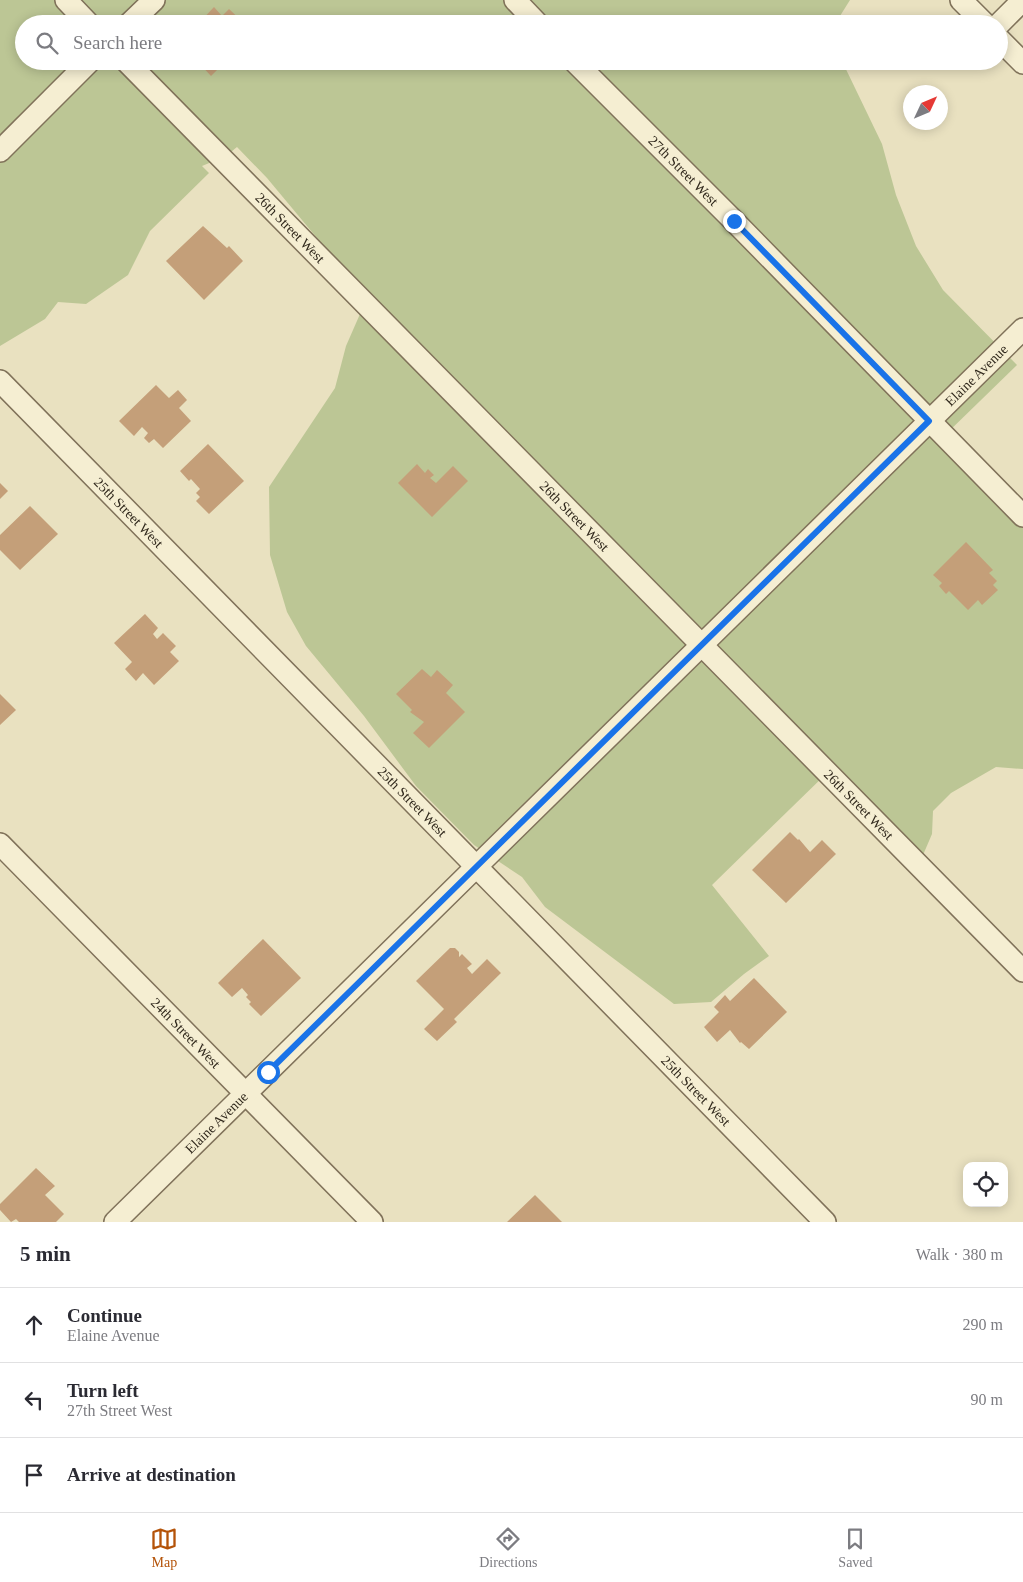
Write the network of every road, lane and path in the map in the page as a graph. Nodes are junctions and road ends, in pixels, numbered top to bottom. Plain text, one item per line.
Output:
1 (66, 0) edge
2 (154, 0) edge
3 (515, 0) edge
4 (961, 0) edge
5 (1023, 0) edge
6 (80, 15) edge
7 (138, 15) edge
8 (529, 15) edge
9 (976, 15) edge
10 (1008, 15) edge
11 (1008, 47) edge
12 (1023, 62) edge
13 (81, 70) edge
14 (135, 70) edge
15 (583, 70) edge
16 (0, 151) edge
17 (1023, 328) edge
18 (0, 381) edge
19 (929, 421) junction
20 (1023, 516) edge
21 (702, 645) junction
22 (0, 844) edge
23 (476, 867) junction
24 (1023, 971) edge
25 (246, 1094) junction
26 (115, 1222) edge
27 (372, 1222) edge
28 (825, 1222) edge

1 - 6 street
2 - 7 street
3 - 8 street
4 - 9 street
5 - 10 street
11 - 12 street
13 - 16 street
14 - 21 street, 26th Street West
15 - 19 street, 27th Street West
17 - 19 street, Elaine Avenue
18 - 23 street, 25th Street West
19 - 20 street, 27th Street West
19 - 21 street, Elaine Avenue
21 - 23 street, Elaine Avenue
21 - 24 street, 26th Street West
22 - 25 street, 24th Street West
23 - 25 street, Elaine Avenue
23 - 28 street, 25th Street West
25 - 26 street, Elaine Avenue
25 - 27 street, 24th Street West

